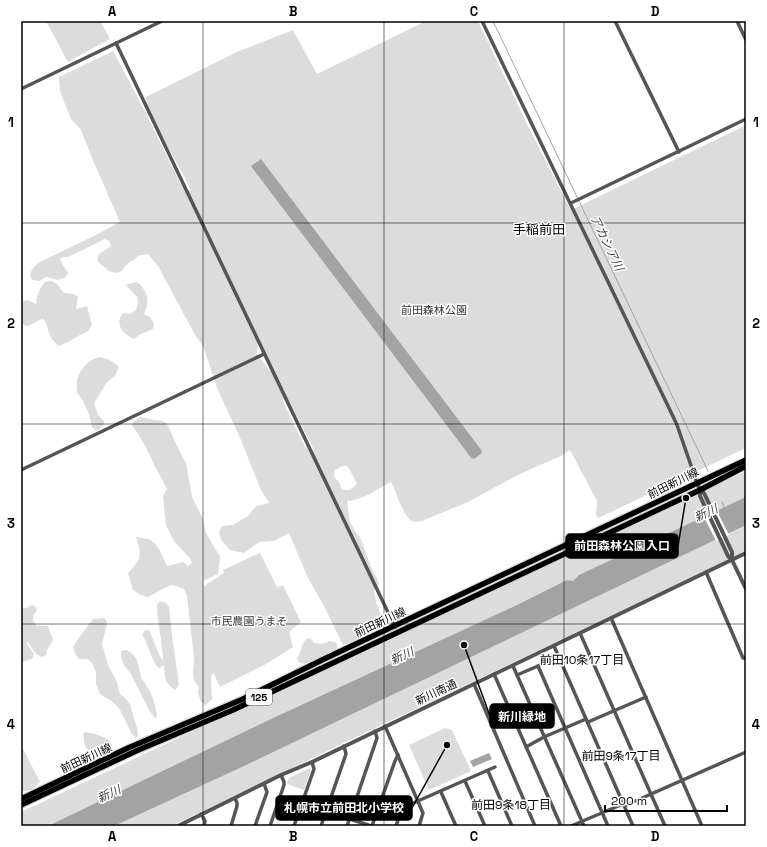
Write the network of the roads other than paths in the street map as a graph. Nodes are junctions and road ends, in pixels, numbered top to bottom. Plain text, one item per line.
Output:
1 (162, 21) edge
2 (482, 21) edge
3 (615, 21) edge
4 (736, 21) edge
5 (746, 40) edge
6 (116, 43) junction
7 (21, 89) edge
8 (746, 119) edge
9 (678, 152) junction
10 (572, 202) junction
11 (264, 354) junction
12 (746, 460) edge
13 (746, 466) edge
14 (21, 470) edge
15 (697, 483) junction
16 (701, 493) junction
17 (746, 553) edge
18 (732, 560) junction
19 (706, 572) junction
20 (746, 589) edge
21 (611, 618) junction
22 (394, 626) junction
23 (397, 632) junction
24 (580, 633) junction
25 (554, 646) junction
26 (559, 657) junction
27 (746, 658) edge
28 (512, 666) junction
29 (538, 666) junction
30 (494, 674) junction
31 (517, 675) junction
32 (474, 684) junction
33 (646, 697) junction
34 (614, 710) junction
35 (587, 721) junction
36 (385, 726) junction
37 (566, 728) junction
38 (375, 731) junction
39 (544, 737) junction
40 (344, 746) junction
41 (526, 748) junction
42 (746, 752) edge
43 (398, 755) junction
44 (312, 762) junction
45 (495, 767) dead end
46 (488, 770) junction
47 (282, 775) junction
48 (465, 781) junction
49 (682, 781) junction
50 (264, 784) junction
51 (441, 792) junction
52 (651, 795) junction
53 (235, 798) junction
54 (21, 799) edge
55 (418, 801) junction
56 (302, 803) junction
57 (21, 805) edge
58 (624, 805) junction
59 (326, 811) junction
60 (603, 813) junction
61 (201, 814) junction
62 (349, 819) junction
63 (582, 822) junction
64 (231, 825) edge
65 (178, 826) edge
66 (204, 826) edge
67 (237, 826) edge
68 (255, 826) edge
69 (270, 826) edge
70 (294, 826) edge
71 (321, 826) edge
72 (347, 826) edge
73 (371, 826) edge
74 (396, 826) edge
75 (419, 826) edge
76 (456, 826) edge
77 (485, 826) edge
78 (512, 826) edge
79 (535, 826) edge
80 (561, 826) edge
81 (572, 826) edge
82 (584, 826) edge
83 (608, 826) edge
84 (633, 826) edge
85 (664, 826) edge
86 (702, 826) edge

1 - 6 street
2 - 10 street
3 - 9 street
4 - 5 street
6 - 7 street
6 - 11 street
8 - 9 street
9 - 10 street
10 - 15 street
11 - 14 street
11 - 22 street
12 - 15 main road, 前田新川線 / 125
13 - 16 main road, 前田新川線 / 125
15 - 16 street
15 - 22 main road, 前田新川線 / 125
16 - 18 street
16 - 23 main road, 前田新川線 / 125
17 - 18 street, 新川南通
18 - 19 street, 新川南通
18 - 20 street
19 - 21 street, 新川南通
19 - 27 street
21 - 24 street, 新川南通
21 - 33 street
22 - 23 street
22 - 54 main road, 前田新川線 / 125
23 - 57 main road, 前田新川線 / 125
24 - 25 street, 新川南通
24 - 34 street
25 - 26 street
25 - 28 street, 新川南通
26 - 29 street
26 - 35 street
28 - 30 street, 新川南通
28 - 31 street
29 - 31 street
29 - 37 street
30 - 32 street, 新川南通
30 - 41 street
31 - 39 street
32 - 36 street, 新川南通
32 - 79 street
33 - 34 street
33 - 49 street
34 - 35 street
34 - 52 street
35 - 37 street
35 - 58 street
36 - 38 street, 新川南通
36 - 43 street
37 - 39 street
37 - 60 street
38 - 40 street, 新川南通
38 - 62 street
39 - 41 street
39 - 63 street
40 - 44 street, 新川南通
40 - 59 street
41 - 80 street
42 - 49 street
43 - 55 street
43 - 73 street
44 - 47 street, 新川南通
44 - 56 street
45 - 46 street
46 - 48 street
46 - 78 street
47 - 50 street, 新川南通
47 - 69 street
48 - 51 street
48 - 77 street
49 - 52 street
49 - 86 street
50 - 53 street, 新川南通
50 - 68 street
51 - 55 street
51 - 76 street
52 - 58 street
52 - 85 street
53 - 61 street, 新川南通
53 - 64 street
55 - 74 street
55 - 75 street
56 - 59 street
56 - 70 street
58 - 60 street
58 - 84 street
59 - 62 street
59 - 71 street
60 - 63 street
60 - 83 street
61 - 65 street, 新川南通
61 - 66 street
62 - 72 street
62 - 73 street
63 - 81 street
63 - 82 street
64 - 67 street

